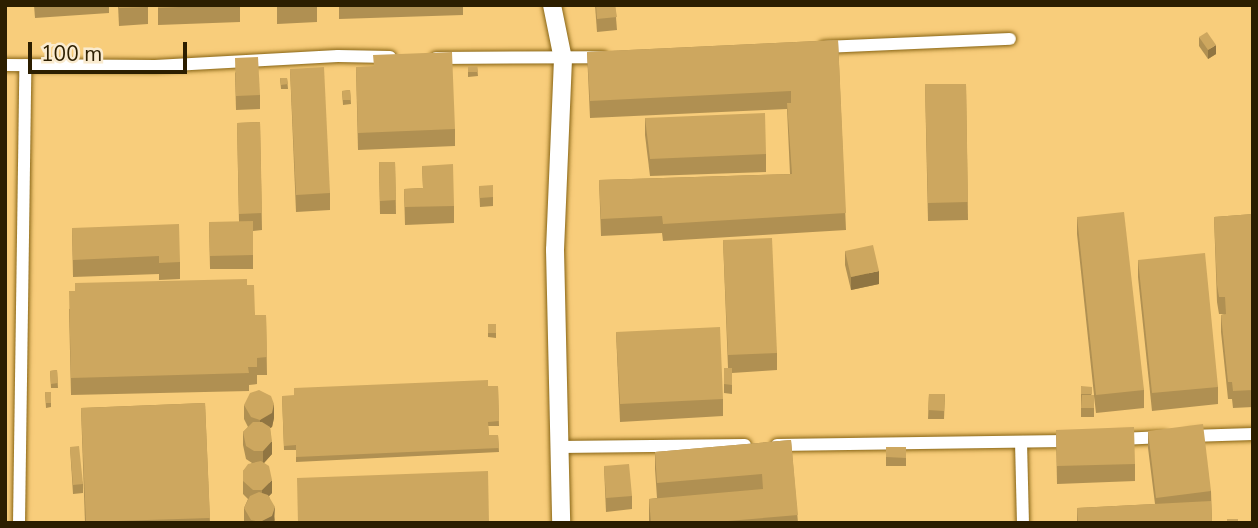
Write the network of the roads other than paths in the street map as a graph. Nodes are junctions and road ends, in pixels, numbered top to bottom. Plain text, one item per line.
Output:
1 (552, 5) edge
2 (1010, 39) dead end
3 (809, 48) edge
4 (618, 56) edge
5 (407, 57) edge
6 (420, 57) edge
7 (563, 58) junction
8 (5, 65) edge
9 (25, 65) junction
10 (1253, 434) edge
11 (1103, 439) edge
12 (1089, 440) edge
13 (1021, 442) junction
14 (559, 447) junction
15 (19, 523) edge
16 (561, 523) edge
17 (1023, 523) edge

1 - 7 street
2 - 3 street
4 - 7 street
5 - 9 street
6 - 7 street
7 - 14 street
8 - 9 street
9 - 15 street
10 - 11 street
12 - 13 street
13 - 14 street
13 - 17 street
14 - 16 street

